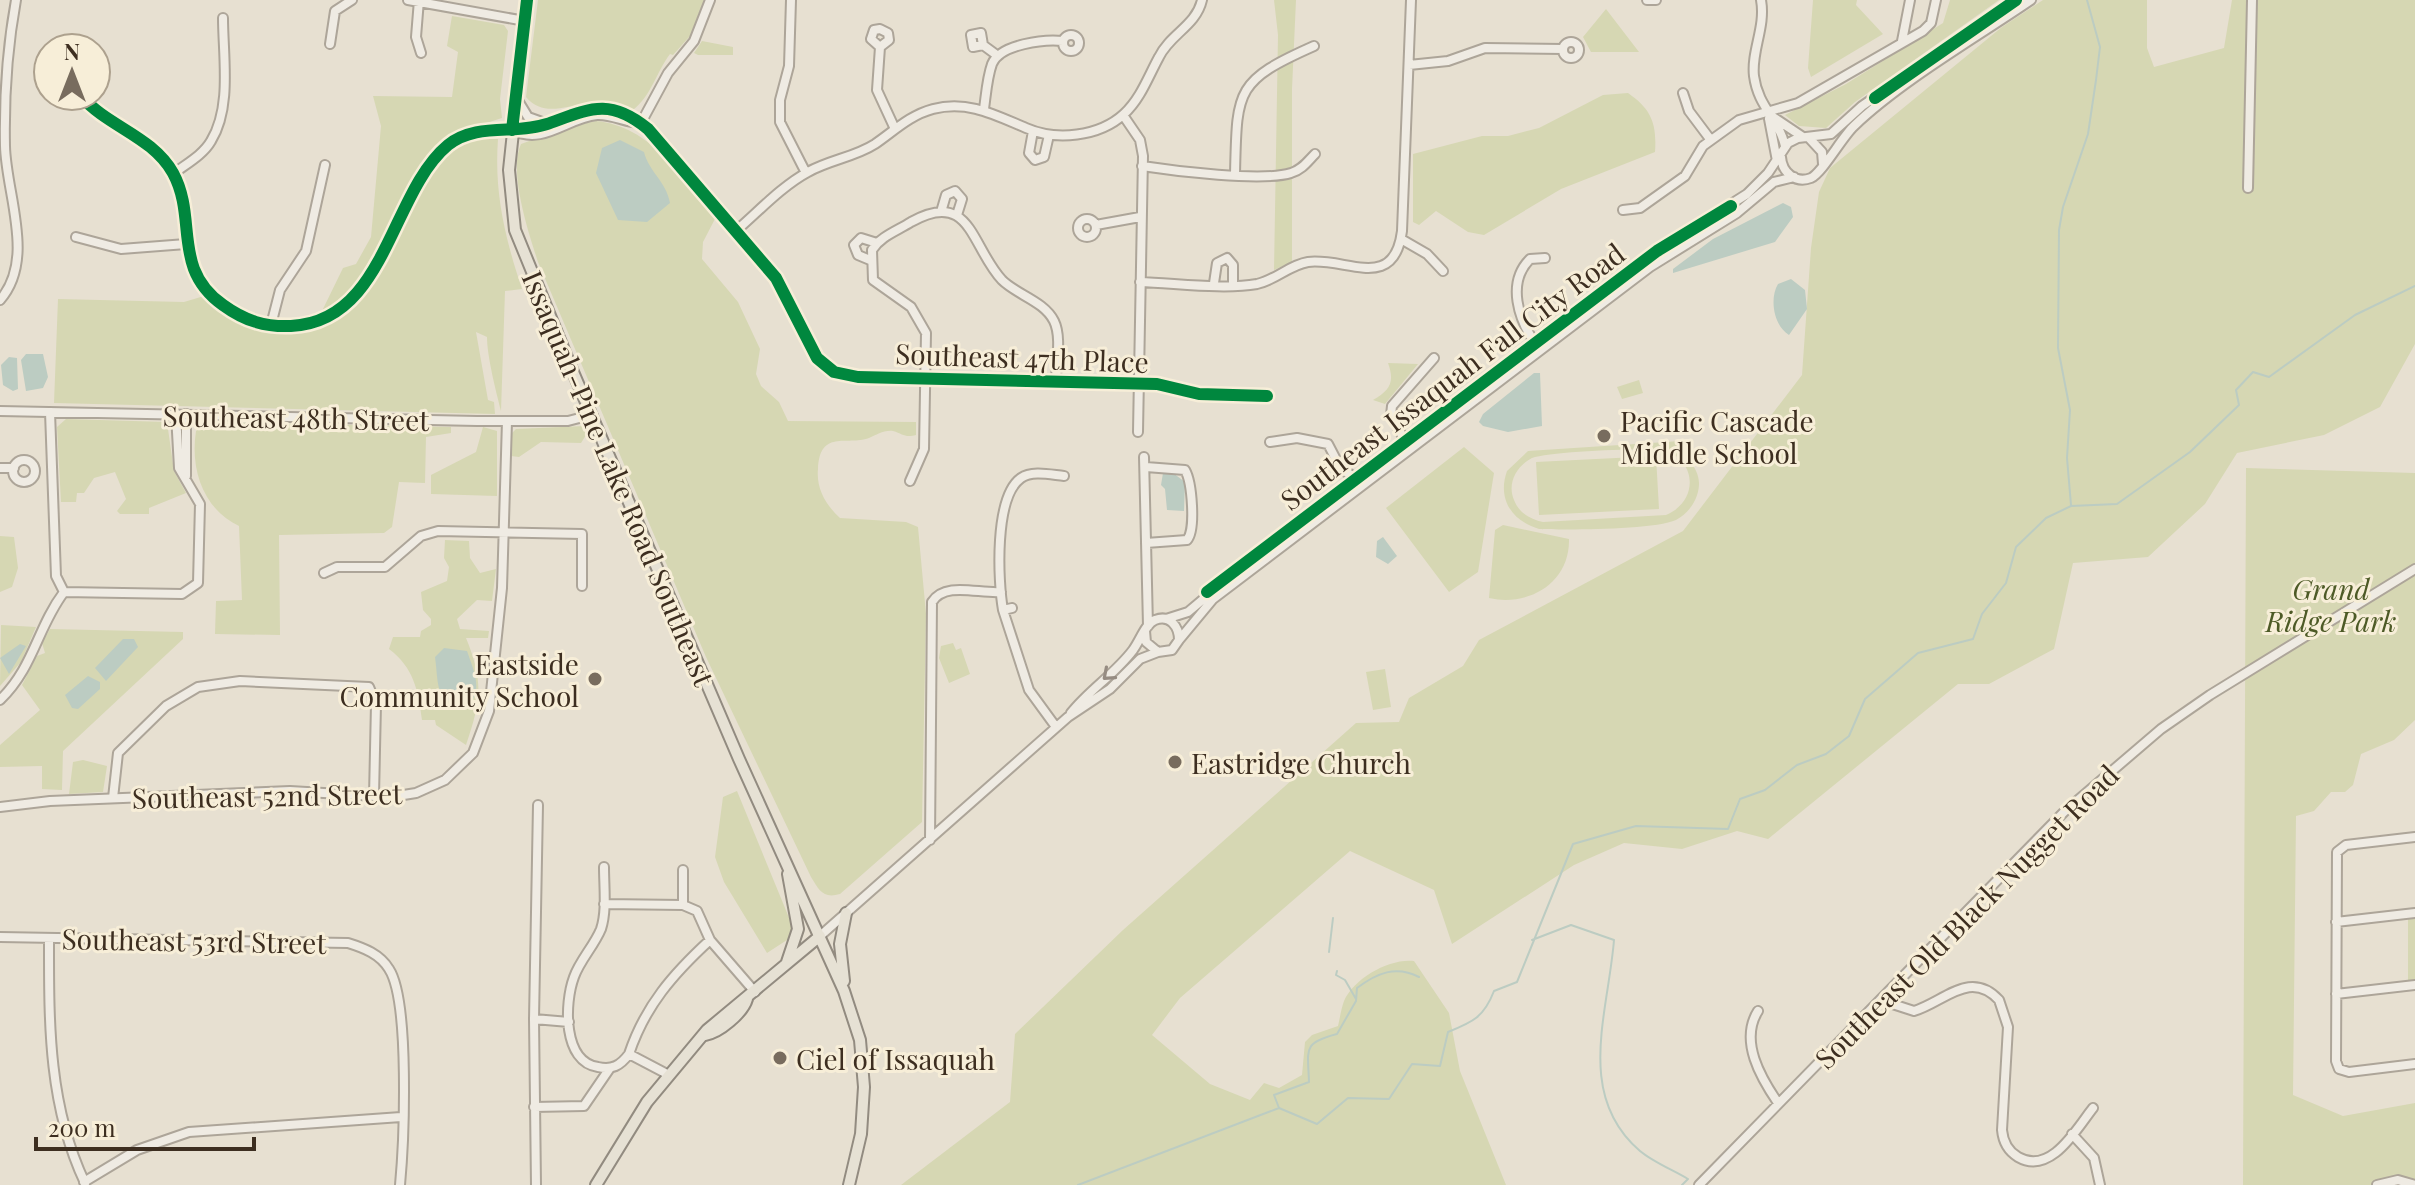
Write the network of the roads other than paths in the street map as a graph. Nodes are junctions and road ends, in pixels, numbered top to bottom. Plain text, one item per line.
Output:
1 (16, 0) edge
2 (352, 0) edge
3 (408, 0) edge
4 (419, 0) edge
5 (527, 0) edge
6 (710, 0) edge
7 (791, 0) edge
8 (1202, 0) edge
9 (1411, 0) edge
10 (1647, 0) edge
11 (1656, 0) edge
12 (1761, 0) edge
13 (1910, 0) edge
14 (1936, 0) edge
15 (2016, 0) edge
16 (2031, 0) edge
17 (2252, 0) edge
18 (2009, 10) junction
19 (223, 18) dead end
20 (525, 21) junction
21 (1063, 41) dead end
22 (1902, 41) junction
23 (330, 44) dead end
24 (983, 45) dead end
25 (1314, 46) dead end
26 (880, 47) dead end
27 (1563, 49) dead end
28 (421, 53) dead end
29 (998, 56) junction
30 (1409, 65) junction
31 (1683, 93) dead end
32 (517, 99) junction
33 (984, 109) junction
34 (99, 112) edge
35 (1123, 115) junction
36 (1768, 115) junction
37 (555, 121) junction
38 (641, 123) junction
39 (895, 129) junction
40 (512, 130) junction
41 (1033, 131) junction
42 (1049, 135) junction
43 (1806, 138) junction
44 (1710, 139) junction
45 (1784, 149) junction
46 (1315, 154) dead end
47 (1777, 162) junction
48 (325, 165) dead end
49 (1823, 165) junction
50 (1142, 166) junction
51 (806, 173) junction
52 (173, 174) junction
53 (1235, 174) junction
54 (1794, 177) junction
55 (2248, 188) dead end
56 (1623, 210) dead end
57 (941, 212) junction
58 (954, 214) junction
59 (1140, 217) junction
60 (1096, 225) dead end
61 (737, 230) junction
62 (76, 237) dead end
63 (1401, 239) junction
64 (186, 244) junction
65 (873, 251) junction
66 (1545, 258) dead end
67 (1443, 271) dead end
68 (1140, 282) junction
69 (1214, 283) junction
70 (1233, 284) junction
71 (0, 300) edge
72 (271, 325) junction
73 (1535, 343) junction
74 (1434, 358) dead end
75 (927, 378) junction
76 (1056, 382) junction
77 (1138, 384) junction
78 (1267, 396) dead end
79 (0, 411) edge
80 (50, 412) junction
81 (176, 414) junction
82 (186, 414) junction
83 (591, 415) junction
84 (507, 421) junction
85 (1138, 432) dead end
86 (1405, 441) junction
87 (1270, 442) dead end
88 (0, 468) edge
89 (14, 468) dead end
90 (186, 476) junction
91 (1064, 476) dead end
92 (1356, 478) junction
93 (910, 481) dead end
94 (504, 532) junction
95 (1146, 543) junction
96 (2415, 569) edge
97 (324, 573) dead end
98 (582, 586) dead end
99 (1146, 591) junction
100 (64, 592) junction
101 (1001, 592) junction
102 (1165, 619) junction
103 (1147, 629) junction
104 (1179, 640) junction
105 (1158, 652) junction
106 (0, 700) edge
107 (1068, 717) junction
108 (1056, 727) junction
109 (374, 796) junction
110 (113, 798) junction
111 (538, 805) dead end
112 (0, 807) edge
113 (2415, 837) edge
114 (930, 840) junction
115 (785, 860) junction
116 (604, 867) dead end
117 (683, 870) dead end
118 (604, 904) junction
119 (683, 905) junction
120 (846, 913) junction
121 (2415, 913) edge
122 (2336, 922) junction
123 (820, 936) junction
124 (0, 937) edge
125 (49, 938) junction
126 (710, 940) junction
127 (785, 966) junction
128 (2415, 985) edge
129 (844, 991) junction
130 (2336, 994) junction
131 (751, 995) junction
132 (1880, 1000) junction
133 (1758, 1011) dead end
134 (534, 1019) junction
135 (569, 1022) junction
136 (629, 1054) junction
137 (2415, 1064) edge
138 (610, 1068) junction
139 (669, 1075) junction
140 (1778, 1103) junction
141 (534, 1107) junction
142 (2093, 1108) dead end
143 (401, 1117) junction
144 (2072, 1134) junction
145 (85, 1183) edge
146 (400, 1185) edge
147 (536, 1185) edge
148 (596, 1185) edge
149 (849, 1185) edge
150 (1699, 1185) edge
151 (2100, 1185) edge
152 (2377, 1185) edge
153 (2415, 1185) edge

1 - 71 street
2 - 23 street
3 - 4 street
4 - 20 street
4 - 28 street
5 - 20 main road, Issaquah-Pine Lake Road Southeast
6 - 38 street
7 - 51 street
8 - 35 street
9 - 30 street
10 - 11 street
12 - 36 street
13 - 22 street
14 - 22 street
15 - 18 street
16 - 18 street
17 - 55 street
18 - 43 street
18 - 49 street
19 - 52 street
20 - 32 main road, Issaquah-Pine Lake Road Southeast
21 - 29 street
22 - 36 street
24 - 29 street
25 - 53 street
26 - 39 street
27 - 30 street
29 - 33 street
30 - 63 street
31 - 44 street
32 - 37 street
32 - 40 main road, Issaquah-Pine Lake Road Southeast
33 - 39 street
33 - 41 street
34 - 52 street
35 - 42 street
35 - 50 street
36 - 43 street
36 - 44 street
36 - 45 street
36 - 47 street
37 - 38 street
37 - 40 street
38 - 40 street
38 - 61 street
39 - 51 street
40 - 72 street
40 - 83 main road, Issaquah-Pine Lake Road Southeast
41 - 42 street
41 - 42 street
43 - 45 street
43 - 49 street
44 - 56 street
45 - 47 street, Southeast Issaquah Fall City Road
45 - 54 street
46 - 53 street
47 - 73 street, Southeast Issaquah Fall City Road
48 - 72 street
49 - 54 street
50 - 53 street
50 - 59 street
51 - 61 street
52 - 64 street
54 - 104 street, Southeast Issaquah Fall City Road
57 - 58 street
57 - 58 street
57 - 65 street
58 - 76 street
59 - 60 street
59 - 68 street
61 - 75 street, Southeast 47th Place
62 - 64 street
63 - 67 street
63 - 70 street
64 - 72 street
65 - 65 street
65 - 75 street
66 - 73 street
68 - 69 street
68 - 77 street
69 - 70 street
69 - 70 street
73 - 86 street, Southeast Issaquah Fall City Road
74 - 86 street
75 - 76 street, Southeast 47th Place
75 - 93 street
76 - 77 street, Southeast 47th Place
77 - 78 street, Southeast 47th Place
77 - 85 street
79 - 80 street, Southeast 48th Street
80 - 81 street, Southeast 48th Street
80 - 100 street
81 - 82 street, Southeast 48th Street
81 - 90 street
82 - 84 street, Southeast 48th Street
82 - 90 street
83 - 84 street, Southeast 48th Street
83 - 115 main road, Issaquah-Pine Lake Road Southeast
84 - 94 street
86 - 92 street, Southeast Issaquah Fall City Road
87 - 92 street
88 - 89 street
90 - 100 street
91 - 101 street
92 - 102 street, Southeast Issaquah Fall City Road
94 - 97 street
94 - 98 street
94 - 109 street, Southeast 52nd Street
95 - 95 street
95 - 99 street
96 - 132 street, Southeast Old Black Nugget Road
99 - 102 street
99 - 103 street
100 - 106 street
101 - 108 street
101 - 114 street
102 - 103 street
102 - 104 street
103 - 105 street
103 -> 107 street
104 - 105 street
105 - 107 street
107 - 108 street
108 - 114 street
109 - 110 street, Southeast 52nd Street
109 - 110 street
110 - 112 street, Southeast 52nd Street
111 - 134 street
113 - 122 street
114 - 120 street
115 - 123 main road, Issaquah-Pine Lake Road Southeast
115 - 127 main road
116 - 118 street
117 - 119 street
118 - 119 street
118 - 135 street
119 - 126 street
120 - 123 street
120 - 129 main road
121 - 122 street
122 - 130 street
123 - 127 main road
123 - 129 main road, Issaquah-Pine Lake Road Southeast
124 - 125 street, Southeast 53rd Street
125 - 143 street, Southeast 53rd Street
125 - 145 street
126 - 131 street
126 - 136 street
127 - 131 main road
128 - 130 street
129 - 149 main road
130 - 137 street
131 - 139 main road
132 - 140 street, Southeast Old Black Nugget Road
132 - 144 street
133 - 140 street
134 - 135 street
134 - 141 street
135 - 138 street
136 - 138 street
136 - 139 street
138 - 141 street
139 - 148 main road
140 - 150 street, Southeast Old Black Nugget Road
141 - 147 street
142 - 144 street
143 - 145 street
143 - 146 street
144 - 151 street
152 - 153 street

